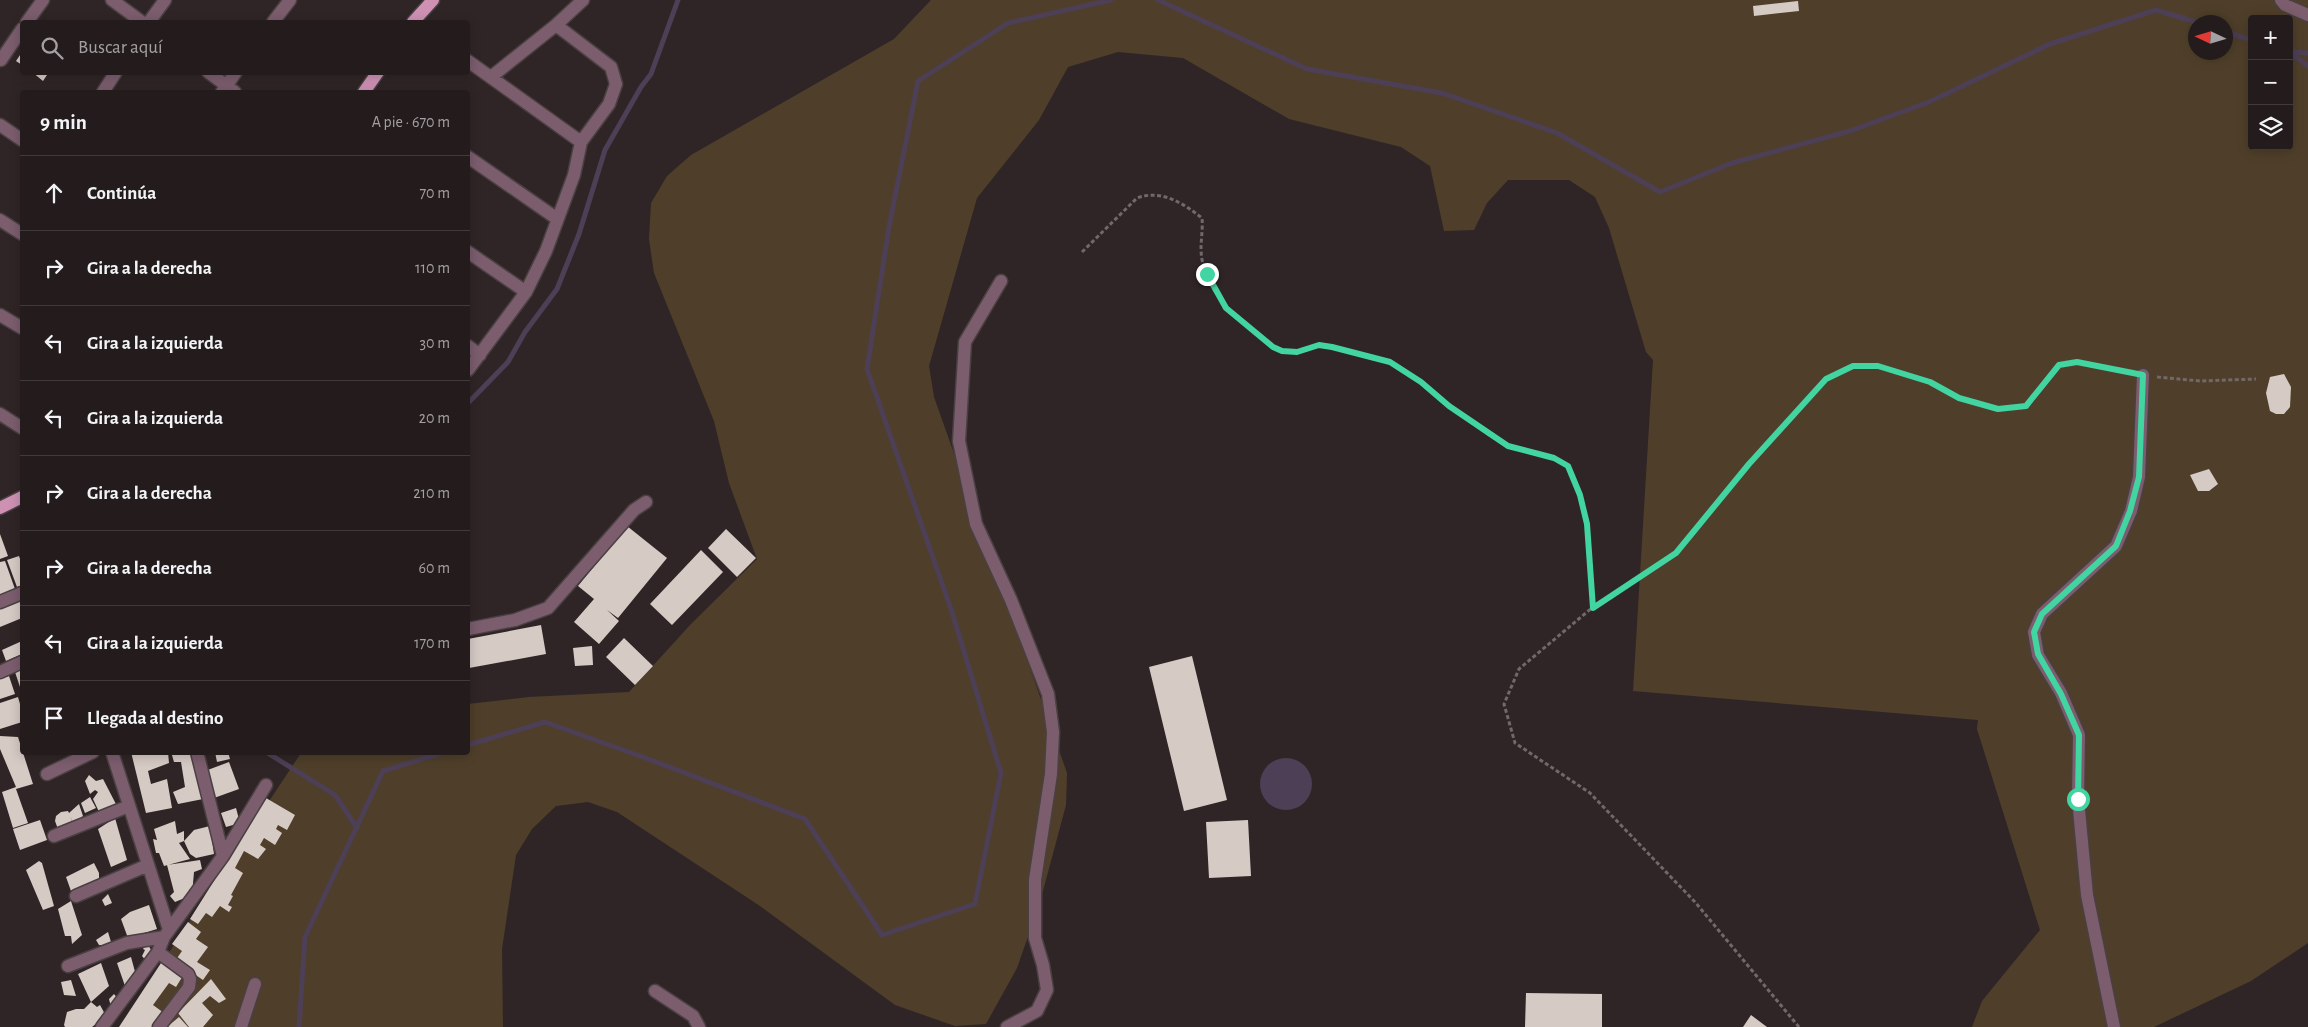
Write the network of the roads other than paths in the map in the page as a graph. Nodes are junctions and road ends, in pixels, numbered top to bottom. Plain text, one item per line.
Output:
1 (43, 0) edge
2 (112, 0) edge
3 (165, 0) edge
4 (290, 0) edge
5 (433, 0) edge
6 (583, 0) edge
7 (2281, 0) edge
8 (2308, 15) edge
9 (28, 20) edge
10 (139, 20) edge
11 (150, 20) edge
12 (275, 20) edge
13 (416, 20) edge
14 (556, 25) junction
15 (20, 32) edge
16 (1, 60) edge
17 (470, 62) edge
18 (114, 75) edge
19 (211, 75) edge
20 (235, 75) edge
21 (377, 75) edge
22 (490, 77) junction
23 (104, 90) edge
24 (228, 90) edge
25 (369, 90) edge
26 (0, 125) edge
27 (20, 139) edge
28 (581, 142) junction
29 (470, 158) edge
30 (556, 218) junction
31 (0, 220) edge
32 (20, 233) edge
33 (470, 253) edge
34 (1001, 280) dead end
35 (526, 292) junction
36 (0, 315) edge
37 (20, 327) edge
38 (470, 348) edge
39 (480, 355) junction
40 (470, 368) edge
41 (2143, 375) road end
42 (0, 414) edge
43 (20, 427) edge
44 (20, 499) edge
45 (646, 502) dead end
46 (0, 508) edge
47 (20, 594) edge
48 (0, 602) edge
49 (470, 629) edge
50 (20, 663) edge
51 (0, 672) edge
52 (88, 755) edge
53 (113, 755) edge
54 (198, 755) edge
55 (47, 774) dead end
56 (266, 785) dead end
57 (129, 806) junction
58 (54, 836) dead end
59 (223, 856) junction
60 (148, 865) junction
61 (76, 896) dead end
62 (166, 934) junction
63 (158, 952) junction
64 (68, 966) dead end
65 (254, 984) dead end
66 (655, 991) dead end
67 (102, 1027) edge
68 (159, 1027) edge
69 (241, 1027) edge
70 (699, 1027) edge
71 (1006, 1027) edge
72 (2114, 1027) edge

1 - 9 street
2 - 10 street
3 - 11 street
4 - 12 street
5 - 13 main road
6 - 14 street
7 - 8 street
14 - 22 street
14 - 28 street
15 - 16 street
17 - 22 street
18 - 23 street
19 - 24 street
20 - 24 street
21 - 25 main road
22 - 28 street
26 - 27 street
28 - 30 street
29 - 30 street
30 - 35 street
31 - 32 street
33 - 35 street
34 - 71 street
35 - 39 street
36 - 37 street
38 - 39 street
39 - 40 street
41 - 72 street
42 - 43 street
44 - 46 main road
45 - 49 street
47 - 48 street
50 - 51 street
52 - 55 street
53 - 57 street
54 - 59 street
56 - 59 street
57 - 58 street
57 - 60 street
59 - 62 street
60 - 61 street
60 - 62 street
62 - 63 street
62 - 64 street
63 - 67 street
63 - 68 street
65 - 69 street
66 - 70 street

